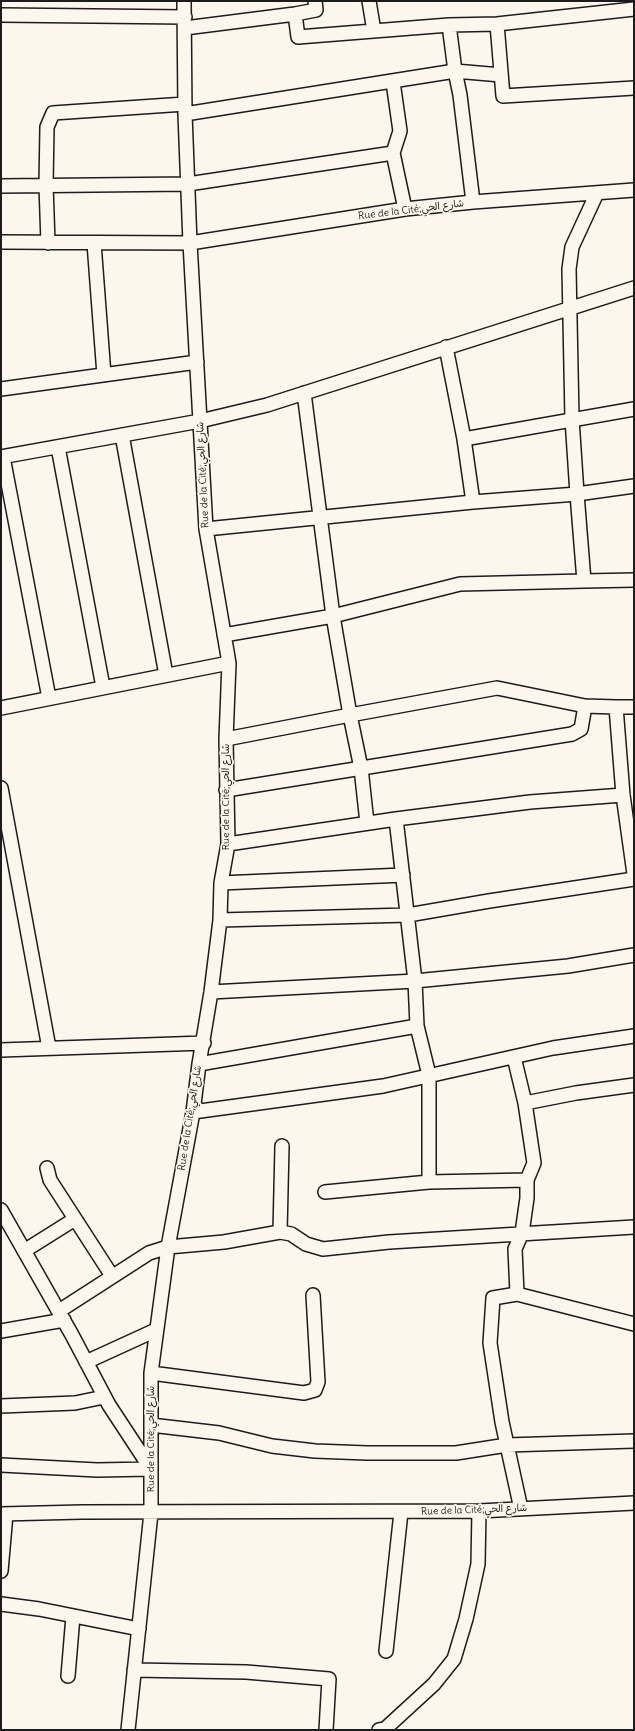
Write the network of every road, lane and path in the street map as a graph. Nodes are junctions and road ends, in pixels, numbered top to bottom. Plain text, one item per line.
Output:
1 (184, 1) edge
2 (315, 1) edge
3 (369, 1) edge
4 (634, 9) edge
5 (295, 14) junction
6 (1, 15) edge
7 (185, 22) junction
8 (497, 24) junction
9 (449, 25) junction
10 (374, 31) junction
11 (455, 71) junction
12 (501, 75) junction
13 (393, 82) junction
14 (634, 88) edge
15 (185, 109) junction
16 (393, 153) junction
17 (188, 184) junction
18 (46, 185) junction
19 (1, 186) edge
20 (634, 190) edge
21 (597, 193) junction
22 (473, 202) junction
23 (405, 209) junction
24 (1, 242) edge
25 (48, 242) junction
26 (94, 243) junction
27 (190, 243) junction
28 (634, 288) edge
29 (570, 307) junction
30 (446, 347) junction
31 (196, 362) junction
32 (104, 375) junction
33 (1, 389) edge
34 (304, 393) junction
35 (634, 409) edge
36 (572, 419) junction
37 (200, 421) junction
38 (122, 435) junction
39 (464, 440) junction
40 (58, 447) junction
41 (2, 457) edge
42 (634, 486) edge
43 (577, 494) junction
44 (473, 502) junction
45 (321, 519) junction
46 (206, 530) junction
47 (634, 580) edge
48 (584, 581) junction
49 (333, 616) junction
50 (224, 635) junction
51 (229, 663) junction
52 (166, 675) junction
53 (103, 688) junction
54 (48, 698) junction
55 (585, 706) junction
56 (634, 706) edge
57 (616, 707) junction
58 (1, 708) edge
59 (350, 715) junction
60 (226, 739) junction
61 (361, 768) junction
62 (1, 788) edge
63 (226, 790) junction
64 (622, 795) junction
65 (396, 819) junction
66 (367, 823) junction
67 (228, 844) junction
68 (634, 874) edge
69 (403, 875) junction
70 (634, 879) edge
71 (221, 883) junction
72 (408, 915) junction
73 (220, 920) junction
74 (634, 955) edge
75 (416, 981) junction
76 (211, 992) junction
77 (417, 1026) junction
78 (634, 1036) edge
79 (204, 1043) junction
80 (49, 1048) junction
81 (1, 1050) edge
82 (514, 1056) junction
83 (199, 1064) junction
84 (429, 1075) junction
85 (634, 1085) edge
86 (525, 1103) junction
87 (193, 1112) junction
88 (282, 1146) dead end
89 (47, 1168) dead end
90 (527, 1180) junction
91 (429, 1182) junction
92 (325, 1192) dead end
93 (2, 1215) edge
94 (75, 1219) junction
95 (634, 1227) edge
96 (280, 1232) junction
97 (522, 1233) junction
98 (168, 1247) junction
99 (24, 1250) junction
100 (112, 1276) junction
101 (516, 1294) junction
102 (313, 1295) dead end
103 (61, 1315) junction
104 (634, 1324) edge
105 (156, 1330) junction
106 (1, 1331) edge
107 (86, 1362) junction
108 (151, 1373) junction
109 (104, 1396) junction
110 (1, 1406) edge
111 (150, 1425) junction
112 (634, 1441) edge
113 (507, 1445) junction
114 (1, 1465) edge
115 (151, 1469) junction
116 (634, 1503) edge
117 (521, 1509) junction
118 (478, 1511) junction
119 (151, 1512) junction
120 (401, 1512) junction
121 (3, 1514) edge
122 (1, 1571) edge
123 (1, 1604) edge
124 (73, 1616) junction
125 (139, 1629) junction
126 (386, 1651) dead end
127 (134, 1670) junction
128 (68, 1676) dead end
129 (128, 1730) edge
130 (326, 1730) edge
131 (379, 1730) edge
132 (385, 1730) edge

1 - 7 street, Rue de la Cité;شارع الحي
2 - 5 street
3 - 10 street
4 - 8 street
5 - 7 street
5 - 10 street
6 - 7 street
7 - 15 street, Rue de la Cité;شارع الحي
8 - 9 street
8 - 12 street
9 - 10 street
9 - 11 street
11 - 12 street
11 - 13 street
11 - 22 street
12 - 14 street
13 - 15 street
13 - 16 street
15 - 17 street, Rue de la Cité;شارع الحي
15 - 18 street
16 - 17 street
16 - 23 street
17 - 18 street
17 - 27 street, Rue de la Cité;شارع الحي
18 - 19 street
18 - 25 street
20 - 21 street, Rue de la Cité;شارع الحي
21 - 22 street, Rue de la Cité;شارع الحي
21 - 29 street
22 - 23 street, Rue de la Cité;شارع الحي
23 - 27 street, Rue de la Cité;شارع الحي
24 - 25 street
25 - 26 street
26 - 27 street
26 - 32 street
27 - 31 street, Rue de la Cité;شارع الحي
28 - 29 street
29 - 30 street
29 - 36 street
30 - 34 street
30 - 39 street
31 - 32 street
31 - 37 street, Rue de la Cité;شارع الحي
32 - 33 street
34 - 37 street
34 - 45 street
35 - 36 street
36 - 39 street
36 - 43 street
37 - 38 street
37 - 46 street, Rue de la Cité;شارع الحي
38 - 40 street
38 - 52 street
39 - 44 street
40 - 41 street
40 - 53 street
41 - 54 street
42 - 43 street
43 - 44 street
43 - 48 street
44 - 45 street
45 - 46 street
45 - 49 street
46 - 50 street, Rue de la Cité;شارع الحي
47 - 48 street
48 - 49 street
49 - 50 street
49 - 59 street
50 - 51 street, Rue de la Cité;شارع الحي
51 - 52 street
51 - 60 street, Rue de la Cité;شارع الحي
52 - 53 street
53 - 54 street
54 - 58 street
55 - 57 street
55 - 59 street
55 - 61 street
56 - 57 street
57 - 64 street
59 - 60 street
59 - 61 street
60 - 63 street, Rue de la Cité;شارع الحي
61 - 63 street
61 - 66 street
62 - 80 street
63 - 67 street, Rue de la Cité;شارع الحي
64 - 65 street
64 - 68 street
65 - 66 street
65 - 69 street
66 - 67 street
67 - 71 street, Rue de la Cité;شارع الحي
69 - 71 street
69 - 72 street
70 - 72 street
71 - 73 street, Rue de la Cité;شارع الحي
72 - 73 street
72 - 75 street
73 - 76 street, Rue de la Cité;شارع الحي
74 - 75 street
75 - 76 street
75 - 77 street
76 - 79 street, Rue de la Cité;شارع الحي
77 - 83 street
77 - 84 street
78 - 82 street
79 - 80 street
79 - 83 street, Rue de la Cité;شارع الحي
80 - 81 street
82 - 84 street
82 - 86 street
83 - 87 street, Rue de la Cité;شارع الحي
84 - 87 street
84 - 91 street
85 - 86 street
86 - 90 street
87 - 98 street, Rue de la Cité;شارع الحي
88 - 96 street
89 - 94 street
90 - 91 street
90 - 97 street
91 - 92 street
93 - 99 street
94 - 99 street
94 - 100 street
95 - 97 street
96 - 97 street
96 - 98 street
97 - 101 street
98 - 100 street
98 - 105 street, Rue de la Cité;شارع الحي
99 - 103 street
100 - 103 street
101 - 104 street
101 - 113 street
102 - 108 street
103 - 106 street
103 - 107 street
105 - 107 street
105 - 108 street, Rue de la Cité;شارع الحي
107 - 109 street
108 - 111 street, Rue de la Cité;شارع الحي
109 - 110 street
109 - 115 street
111 - 113 street
111 - 115 street, Rue de la Cité;شارع الحي
112 - 113 street
113 - 117 street
114 - 115 street
115 - 119 street, Rue de la Cité;شارع الحي
116 - 117 street, Rue de la Cité;شارع الحي
117 - 118 street, Rue de la Cité;شارع الحي
118 - 120 street, Rue de la Cité;شارع الحي
118 - 132 street
119 - 120 street, Rue de la Cité;شارع الحي
119 - 121 street
119 - 125 street
120 - 126 street
121 - 122 street
123 - 124 street
124 - 125 street
124 - 128 street
125 - 127 street
127 - 129 street
127 - 130 street
131 - 132 street

